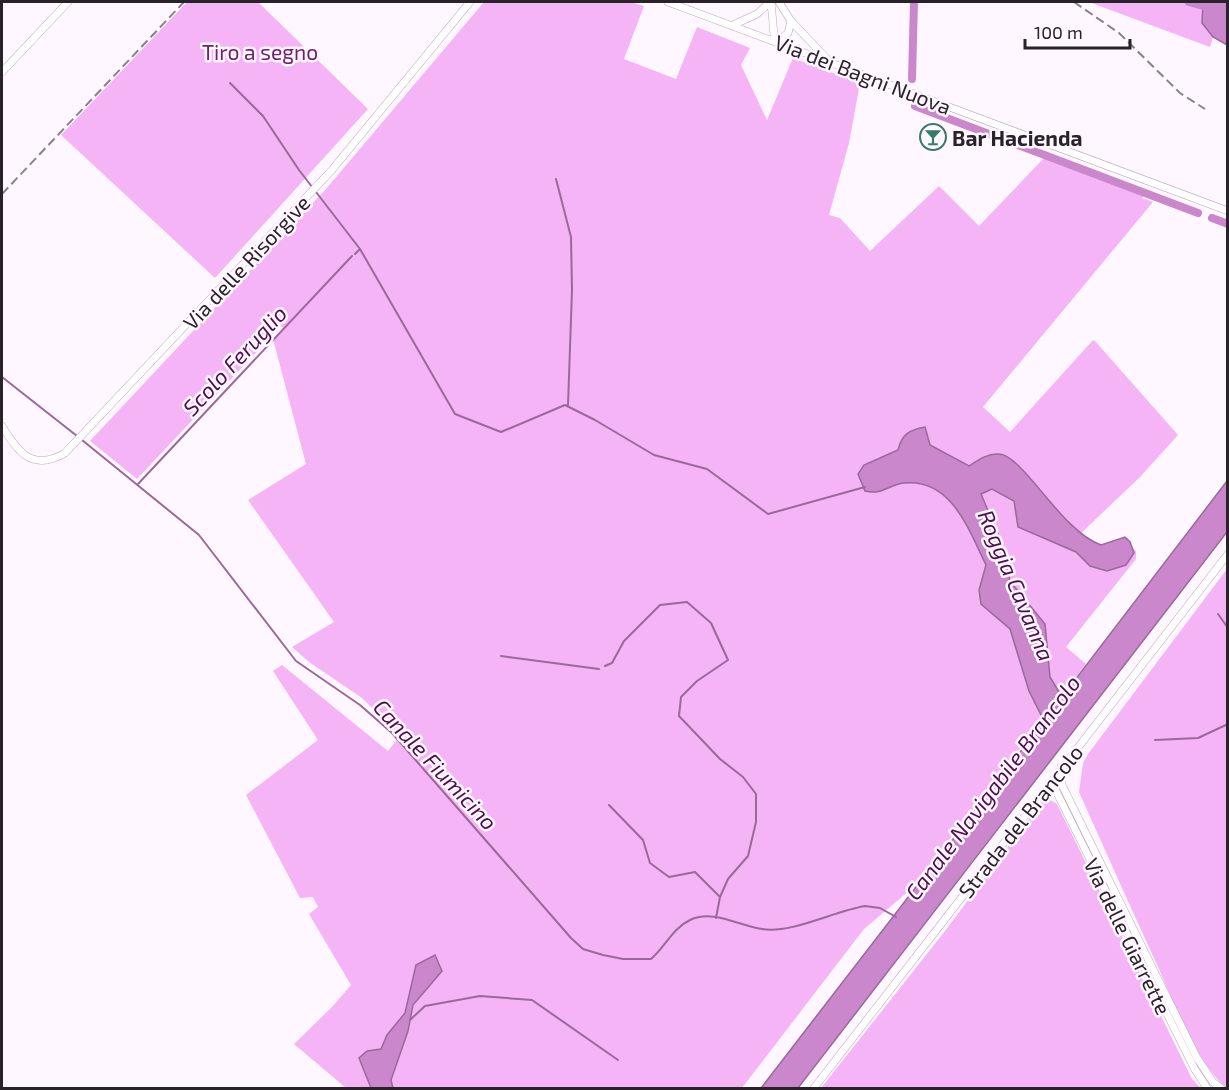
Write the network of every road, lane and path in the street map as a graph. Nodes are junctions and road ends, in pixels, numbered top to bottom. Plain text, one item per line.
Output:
1 (68, 2) edge
2 (470, 2) edge
3 (668, 2) edge
4 (771, 2) edge
5 (779, 2) edge
6 (791, 21) junction
7 (733, 25) junction
8 (777, 42) junction
9 (829, 61) junction
10 (2, 72) edge
11 (1227, 211) edge
12 (2, 426) edge
13 (1227, 554) edge
14 (1059, 770) junction
15 (1051, 781) junction
16 (1044, 790) junction
17 (1056, 792) junction
18 (814, 1089) edge
19 (1207, 1089) edge
20 (1221, 1089) edge

1 - 10 street
2 - 12 street, Via delle Risorgive
3 - 7 street, Via dei Bagni Nuova
4 - 7 street
4 - 8 street
5 - 6 street
6 - 8 street
6 - 9 street
7 - 8 street, Via dei Bagni Nuova
8 - 9 street, Via dei Bagni Nuova
9 - 11 street, Via dei Bagni Nuova
13 - 14 street, Strada del Brancolo
14 - 15 street, Strada del Brancolo
14 - 20 street, Via delle Giarrette
15 - 16 street, Strada del Brancolo
15 - 17 street, Via delle Giarrette
16 - 17 street
16 - 18 street, Strada del Brancolo
17 - 19 street, Via delle Giarrette

